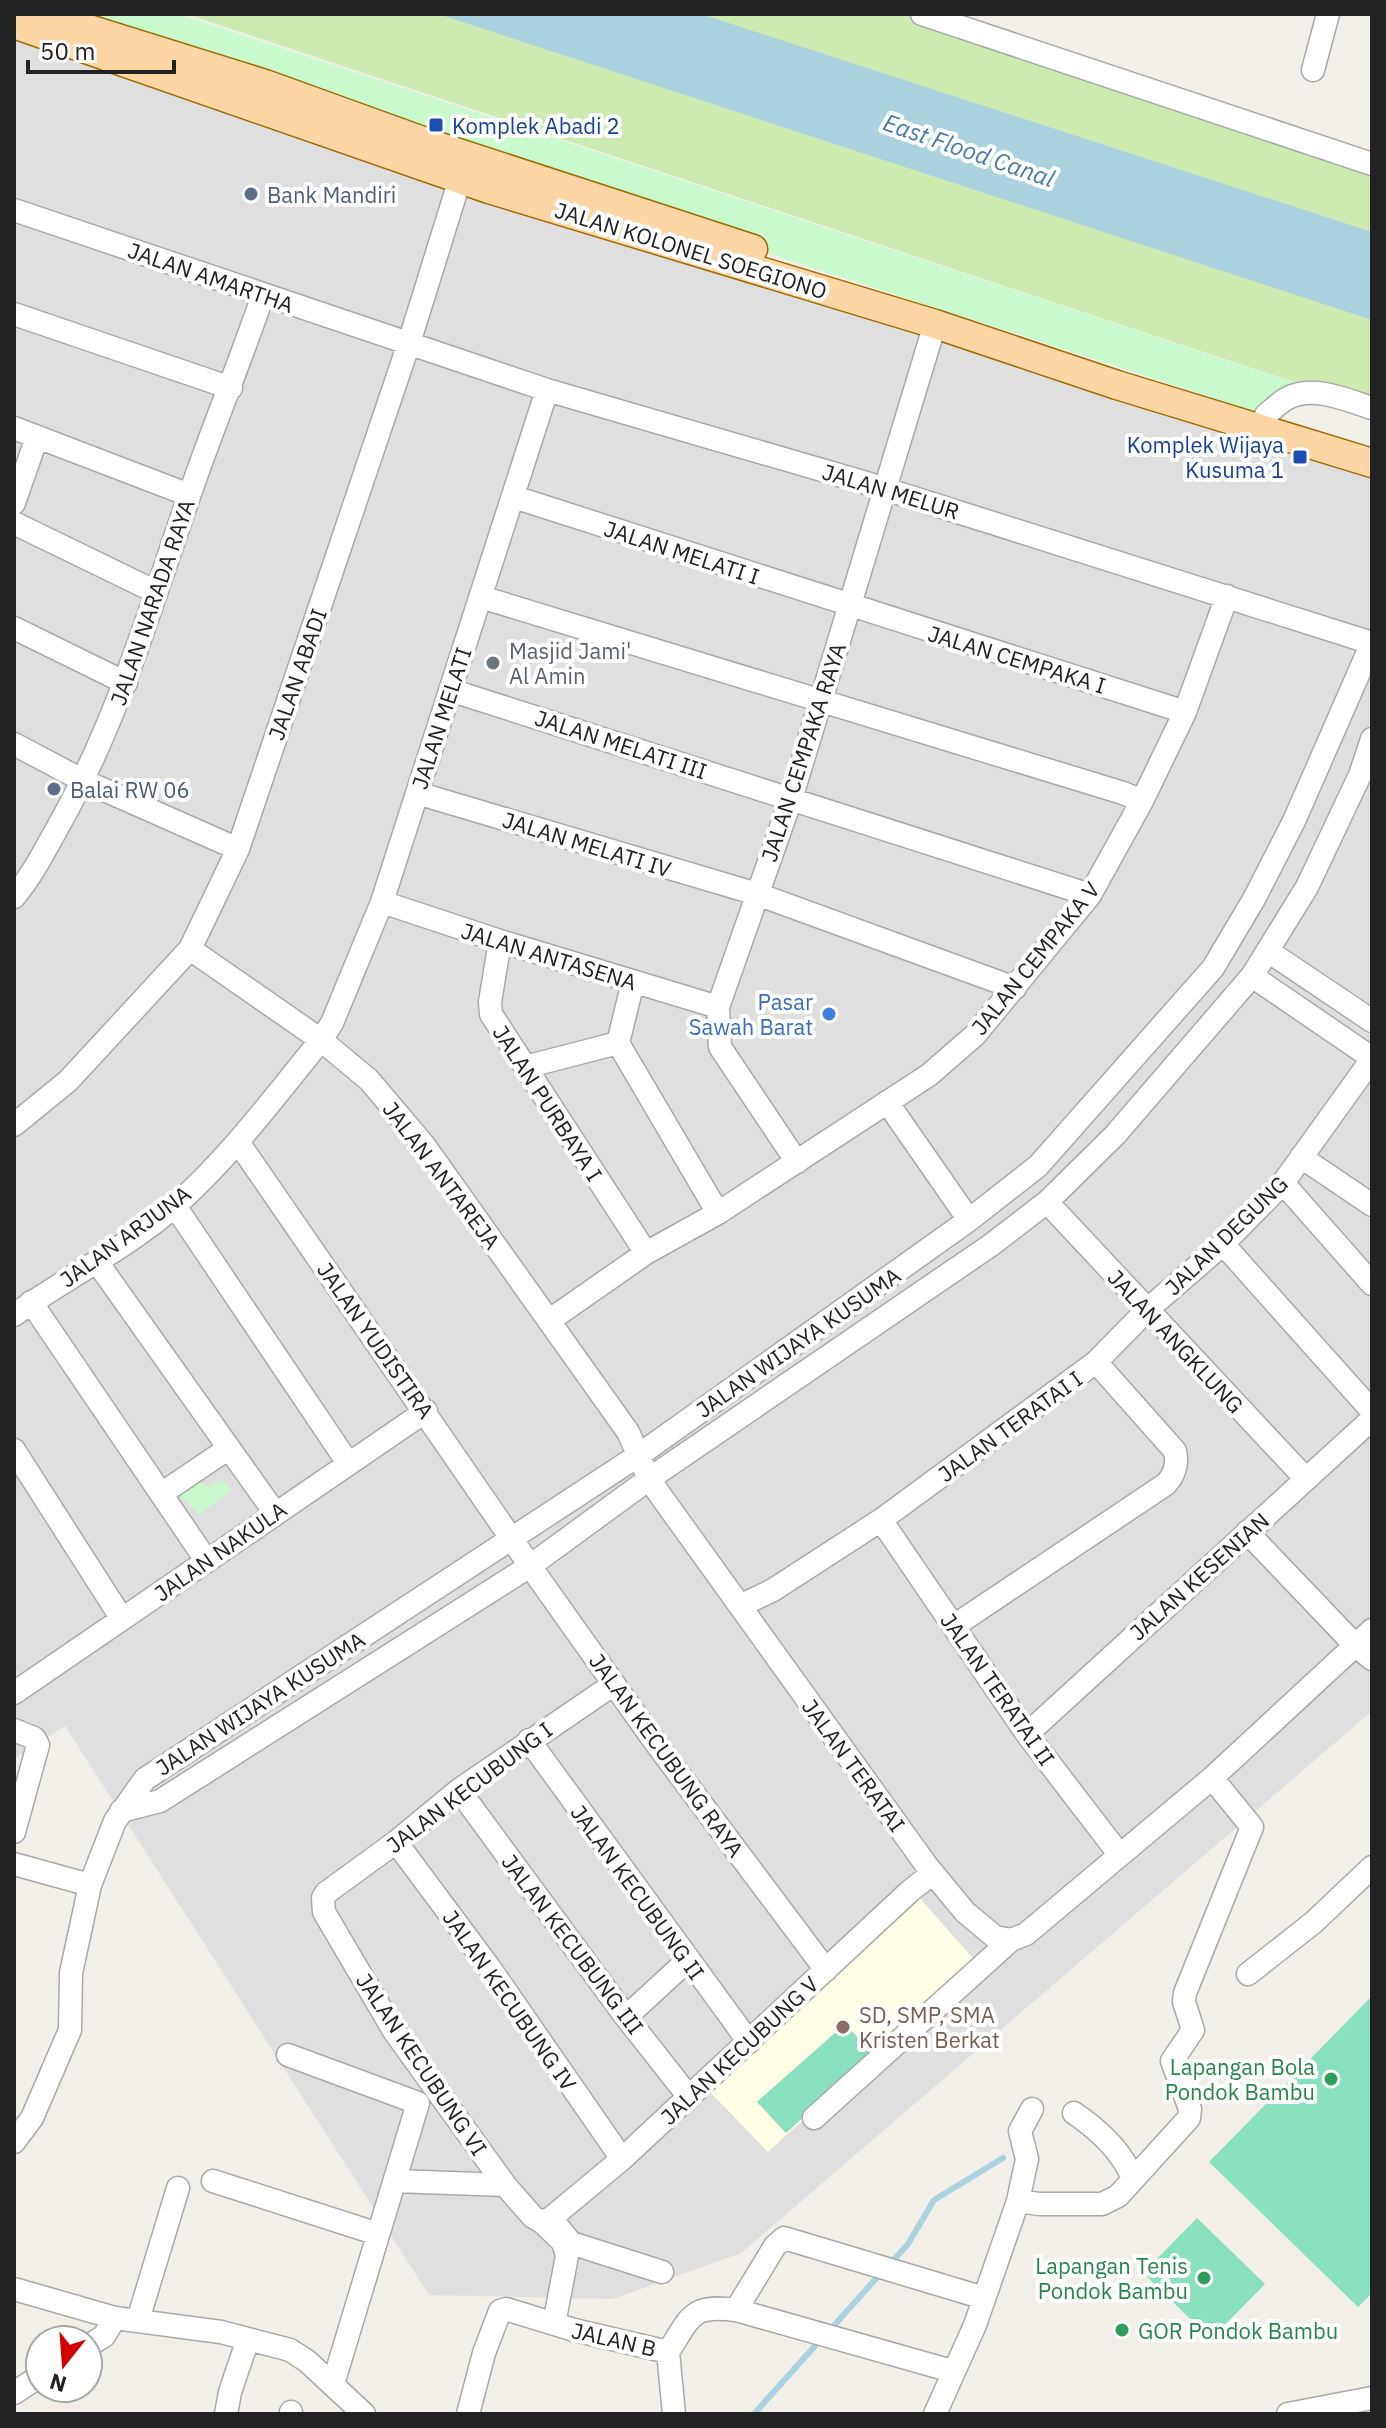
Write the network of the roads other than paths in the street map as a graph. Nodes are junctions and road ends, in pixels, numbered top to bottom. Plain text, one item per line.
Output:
1 (922, 14) edge
2 (1328, 14) edge
3 (23, 28) edge
4 (1313, 70) dead end
5 (1372, 164) edge
6 (463, 167) junction
7 (14, 210) edge
8 (263, 295) junction
9 (14, 314) edge
10 (935, 324) junction
11 (409, 343) junction
12 (231, 388) junction
13 (547, 390) junction
14 (1372, 408) edge
15 (1266, 415) junction
16 (14, 428) edge
17 (37, 437) junction
18 (1372, 445) edge
19 (1372, 463) edge
20 (885, 489) junction
21 (189, 495) junction
22 (514, 497) junction
23 (14, 503) edge
24 (14, 523) edge
25 (156, 592) junction
26 (1227, 596) junction
27 (481, 597) junction
28 (850, 606) junction
29 (14, 628) edge
30 (1372, 643) edge
31 (126, 683) junction
32 (450, 690) junction
33 (821, 700) junction
34 (1185, 712) junction
35 (1372, 739) edge
36 (14, 744) edge
37 (84, 781) junction
38 (417, 793) junction
39 (791, 799) junction
40 (1142, 801) junction
41 (238, 849) junction
42 (18, 884) edge
43 (757, 894) junction
44 (1090, 895) junction
45 (382, 902) junction
46 (500, 941) junction
47 (190, 949) junction
48 (1268, 951) junction
49 (1252, 976) junction
50 (633, 982) junction
51 (1015, 988) junction
52 (718, 1007) junction
53 (1372, 1021) edge
54 (321, 1040) junction
55 (618, 1043) junction
56 (1372, 1059) edge
57 (525, 1067) junction
58 (887, 1102) junction
59 (14, 1125) edge
60 (238, 1142) junction
61 (1301, 1157) junction
62 (797, 1162) junction
63 (1283, 1183) junction
64 (1047, 1202) junction
65 (1372, 1205) edge
66 (175, 1206) junction
67 (718, 1213) junction
68 (974, 1217) junction
69 (1000, 1238) junction
70 (1223, 1244) junction
71 (646, 1253) junction
72 (97, 1262) junction
73 (1368, 1271) edge
74 (22, 1308) edge
75 (1147, 1310) junction
76 (550, 1320) junction
77 (1096, 1362) junction
78 (426, 1411) junction
79 (1372, 1411) edge
80 (1372, 1419) edge
81 (229, 1448) junction
82 (14, 1450) edge
83 (639, 1455) junction
84 (348, 1463) junction
85 (649, 1479) junction
86 (1306, 1479) junction
87 (161, 1494) junction
88 (275, 1513) junction
89 (881, 1520) junction
90 (1247, 1532) junction
91 (511, 1539) junction
92 (206, 1560) junction
93 (530, 1566) junction
94 (740, 1606) junction
95 (122, 1619) junction
96 (954, 1626) junction
97 (1366, 1645) edge
98 (614, 1684) junction
99 (15, 1697) edge
100 (14, 1730) edge
101 (1027, 1734) junction
102 (529, 1740) junction
103 (1212, 1778) junction
104 (459, 1790) junction
105 (121, 1811) junction
106 (14, 1832) edge
107 (396, 1842) junction
108 (1119, 1854) junction
109 (14, 1864) edge
110 (1372, 1867) edge
111 (933, 1873) junction
112 (90, 1885) junction
113 (326, 1893) joint
114 (1011, 1940) junction
115 (688, 1960) junction
116 (826, 1970) junction
117 (1248, 1974) dead end
118 (626, 2017) junction
119 (749, 2042) junction
120 (288, 2055) dead end
121 (689, 2097) junction
122 (1032, 2109) dead end
123 (1074, 2113) dead end
124 (814, 2118) dead end
125 (14, 2142) edge
126 (622, 2159) junction
127 (1133, 2179) junction
128 (213, 2181) dead end
129 (395, 2181) junction
130 (505, 2185) junction
131 (178, 2188) dead end
132 (1018, 2201) junction
133 (546, 2220) junction
134 (378, 2234) junction
135 (662, 2272) dead end
136 (14, 2289) edge
137 (984, 2298) junction
138 (736, 2310) junction
139 (126, 2319) junction
140 (554, 2324) junction
141 (104, 2336) edge
142 (248, 2339) junction
143 (668, 2352) junction
144 (952, 2371) junction
145 (333, 2384) junction
146 (1372, 2398) edge
147 (1343, 2408) edge
148 (226, 2414) edge
149 (364, 2414) edge
150 (468, 2414) edge
151 (674, 2414) edge
152 (935, 2414) edge
153 (1288, 2414) edge

1 - 5 street
2 - 4 street
3 - 6 main road, JALAN KOLONEL SOEGIONO
6 - 10 main road, JALAN KOLONEL SOEGIONO
6 - 11 street, JALAN ABADI
6 - 15 main road, JALAN KOLONEL SOEGIONO
7 - 8 street, JALAN AMARTHA
8 - 11 street, JALAN AMARTHA
8 - 12 street, JALAN NARADA RAYA
9 - 12 street
10 - 19 main road, JALAN KOLONEL SOEGIONO
10 - 20 street, JALAN CEMPAKA RAYA
11 - 13 street, JALAN MELUR
11 - 41 street, JALAN ABADI
12 - 21 street, JALAN NARADA RAYA
13 - 20 street, JALAN MELUR
13 - 22 street, JALAN MELATI
14 - 15 street
15 - 18 main road, JALAN KOLONEL SOEGIONO
16 - 17 street
17 - 21 street
17 - 23 street
20 - 26 street, JALAN MELUR
20 - 28 street, JALAN CEMPAKA RAYA
21 - 25 street, JALAN NARADA RAYA
22 - 27 street, JALAN MELATI
22 - 28 street, JALAN MELATI I
24 - 25 street
25 - 31 street, JALAN NARADA RAYA
26 - 30 street, JALAN MELUR
26 - 34 street, JALAN CEMPAKA V
27 - 32 street, JALAN MELATI
27 - 33 street
28 - 33 street, JALAN CEMPAKA RAYA
28 - 34 street, JALAN CEMPAKA I
29 - 31 street
30 - 68 street, JALAN WIJAYA KUSUMA
31 - 37 street, JALAN NARADA RAYA
32 - 38 street, JALAN MELATI
32 - 39 street, JALAN MELATI III
33 - 39 street, JALAN CEMPAKA RAYA
33 - 40 street
34 - 40 street, JALAN CEMPAKA V
35 - 48 street, JALAN WIJAYA KUSUMA
36 - 37 street
37 - 41 street
37 - 42 street, JALAN NARADA RAYA
38 - 43 street, JALAN MELATI IV
38 - 45 street, JALAN MELATI
39 - 43 street, JALAN CEMPAKA RAYA
39 - 44 street, JALAN MELATI III
40 - 44 street, JALAN CEMPAKA V
41 - 47 street, JALAN ABADI
43 - 51 street, JALAN MELATI IV
43 - 52 street, JALAN CEMPAKA RAYA
44 - 51 street, JALAN CEMPAKA V
45 - 46 street, JALAN ANTASENA
45 - 54 street, JALAN MELATI
46 - 50 street, JALAN ANTASENA
46 - 57 street, JALAN PURBAYA I
47 - 54 street, JALAN ANTAREJA
47 - 59 street, JALAN ABADI
48 - 49 street, JALAN WIJAYA KUSUMA
48 - 53 street
49 - 56 street
49 - 64 street, JALAN WIJAYA KUSUMA
50 - 52 street, JALAN ANTASENA
50 - 55 street
51 - 58 street, JALAN CEMPAKA V
52 - 62 street, JALAN CEMPAKA RAYA
54 - 60 street, JALAN ARJUNA
54 - 76 street, JALAN ANTAREJA
55 - 57 street
55 - 67 street
56 - 61 street, JALAN DEGUNG
57 - 71 street, JALAN PURBAYA I
58 - 62 street, JALAN CEMPAKA V
58 - 68 street
60 - 66 street, JALAN ARJUNA
60 - 78 street, JALAN YUDISTIRA
61 - 63 street, JALAN DEGUNG
61 - 65 street
62 - 67 street, JALAN CEMPAKA V
63 - 70 street, JALAN DEGUNG
63 - 73 street
64 - 69 street, JALAN WIJAYA KUSUMA
64 - 75 street, JALAN ANGKLUNG
66 - 72 street, JALAN ARJUNA
66 - 84 street
67 - 71 street, JALAN CEMPAKA V
68 - 69 street
68 - 83 street, JALAN WIJAYA KUSUMA
69 - 85 street, JALAN WIJAYA KUSUMA
70 - 75 street, JALAN DEGUNG
70 - 79 street
71 - 76 street, JALAN CEMPAKA V
72 - 74 street, JALAN ARJUNA
72 - 81 street
74 - 87 street
75 - 77 street, JALAN DEGUNG
75 - 86 street, JALAN ANGKLUNG
76 - 83 street, JALAN ANTAREJA
77 - 89 street, JALAN TERATAI I
77 - 96 street, JALAN TERATAI I
78 - 84 street, JALAN NAKULA
78 - 91 street, JALAN YUDISTIRA
80 - 86 street, JALAN KESENIAN
81 - 87 street
81 - 88 street
82 - 95 street
83 - 85 street, JALAN TERATAI
83 - 91 street, JALAN WIJAYA KUSUMA
84 - 88 street, JALAN NAKULA
85 - 93 street, JALAN WIJAYA KUSUMA
85 - 94 street, JALAN TERATAI
86 - 90 street, JALAN KESENIAN
87 - 92 street
88 - 92 street, JALAN NAKULA
89 - 94 street, JALAN TERATAI I
89 - 96 street, JALAN TERATAI II
90 - 97 street
90 - 101 street, JALAN KESENIAN
91 - 93 street, JALAN KECUBUNG RAYA
91 - 105 street, JALAN WIJAYA KUSUMA
92 - 95 street, JALAN NAKULA
93 - 98 street, JALAN KECUBUNG RAYA
93 - 105 street, JALAN WIJAYA KUSUMA
94 - 111 street, JALAN TERATAI
95 - 99 street, JALAN NAKULA
96 - 101 street, JALAN TERATAI II
97 - 103 street
98 - 102 street, JALAN KECUBUNG I
98 - 116 street, JALAN KECUBUNG RAYA
100 - 106 street
101 - 108 street, JALAN TERATAI II
102 - 104 street, JALAN KECUBUNG I
102 - 115 street, JALAN KECUBUNG II
103 - 108 street
103 - 127 street
104 - 107 street, JALAN KECUBUNG I
104 - 118 street, JALAN KECUBUNG III
105 - 112 street
107 - 113 street, JALAN KECUBUNG I
107 - 126 street, JALAN KECUBUNG IV
108 - 114 street
109 - 112 street
110 - 117 street
111 - 114 street, JALAN TERATAI
111 - 116 street, JALAN KECUBUNG V
112 - 125 street
113 - 130 street, JALAN KECUBUNG VI
114 - 124 street
115 - 118 street
115 - 119 street, JALAN KECUBUNG II
116 - 119 street, JALAN KECUBUNG V
118 - 121 street, JALAN KECUBUNG III
119 - 121 street, JALAN KECUBUNG V
120 - 129 street
121 - 126 street, JALAN KECUBUNG V
122 - 132 street
123 - 127 street
126 - 133 street, JALAN KECUBUNG V
127 - 132 street
128 - 134 street
129 - 130 street
129 - 134 street
130 - 133 street, JALAN KECUBUNG VI
131 - 139 street
132 - 137 street
133 - 135 street
133 - 140 street
134 - 145 street
136 - 139 street
137 - 138 street
137 - 144 street
138 - 143 street, JALAN B
138 - 144 street, JALAN B
139 - 141 street
139 - 142 street
140 - 143 street, JALAN B
140 - 150 street, JALAN B
142 - 145 street
142 - 148 street
143 - 151 street
144 - 152 street
145 - 149 street
146 - 147 street
147 - 153 street

